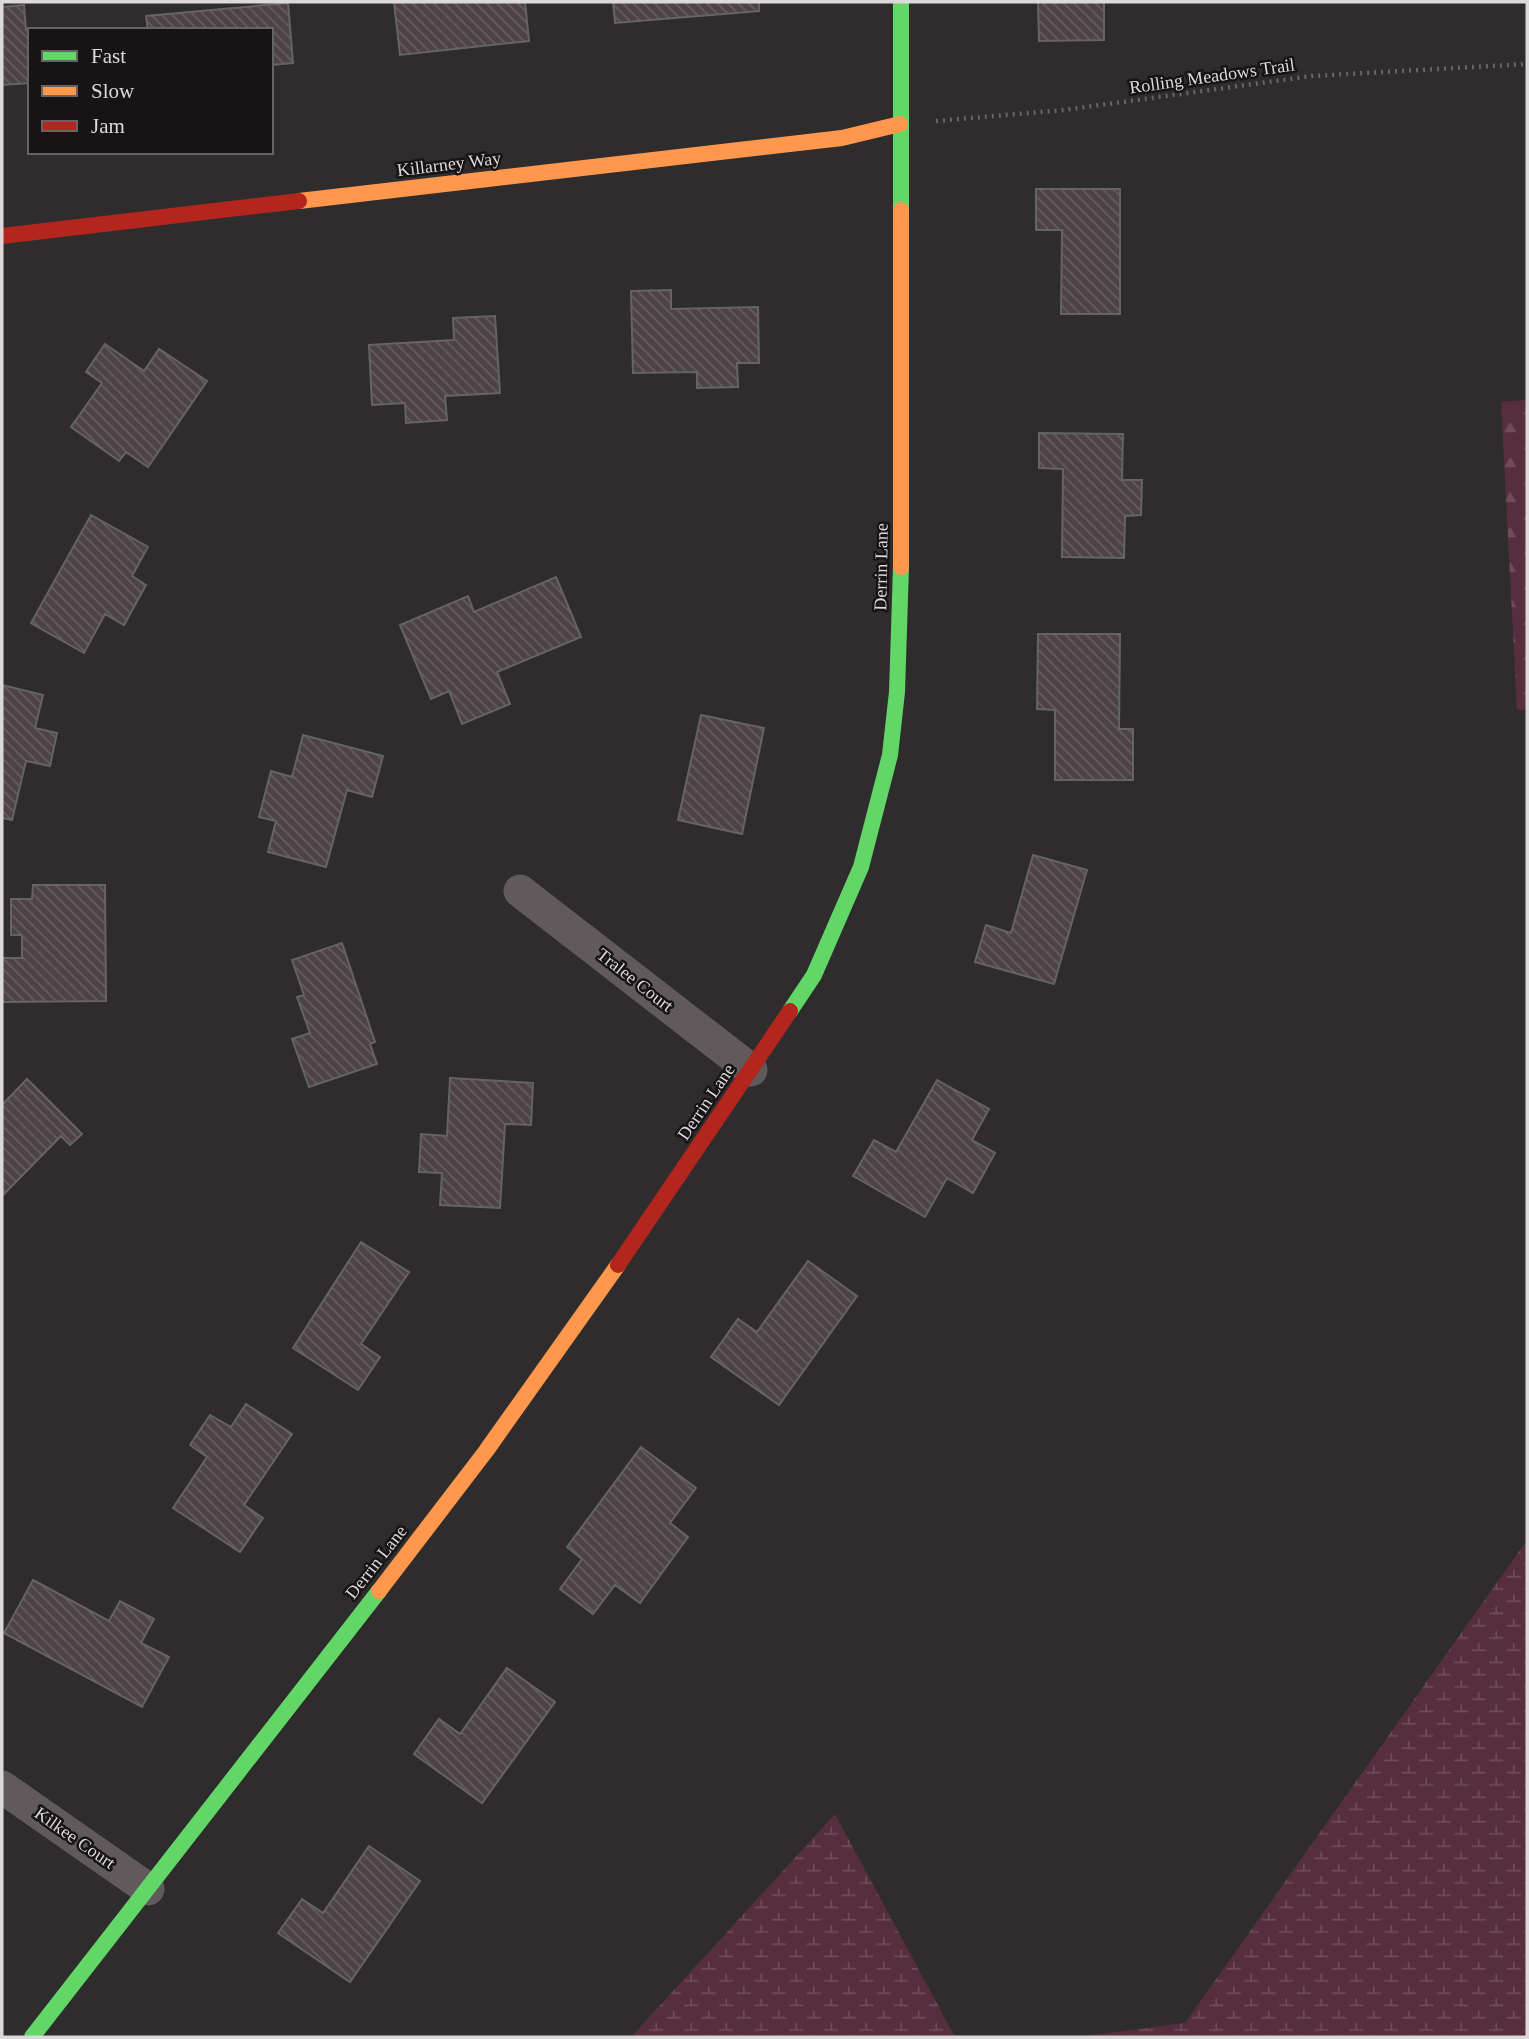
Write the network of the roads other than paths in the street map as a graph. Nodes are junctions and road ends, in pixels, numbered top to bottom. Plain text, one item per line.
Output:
1 (901, 2) edge
2 (901, 124) junction
3 (2, 236) edge
4 (520, 891) dead end
5 (751, 1070) junction
6 (2, 1787) edge
7 (148, 1889) junction
8 (32, 2037) edge

1 - 2 street, Derrin Lane
2 - 3 street, Killarney Way
2 - 5 street, Derrin Lane
4 - 5 street, Tralee Court
5 - 7 street, Derrin Lane
6 - 7 street, Kilkee Court
7 - 8 street, Derrin Lane

